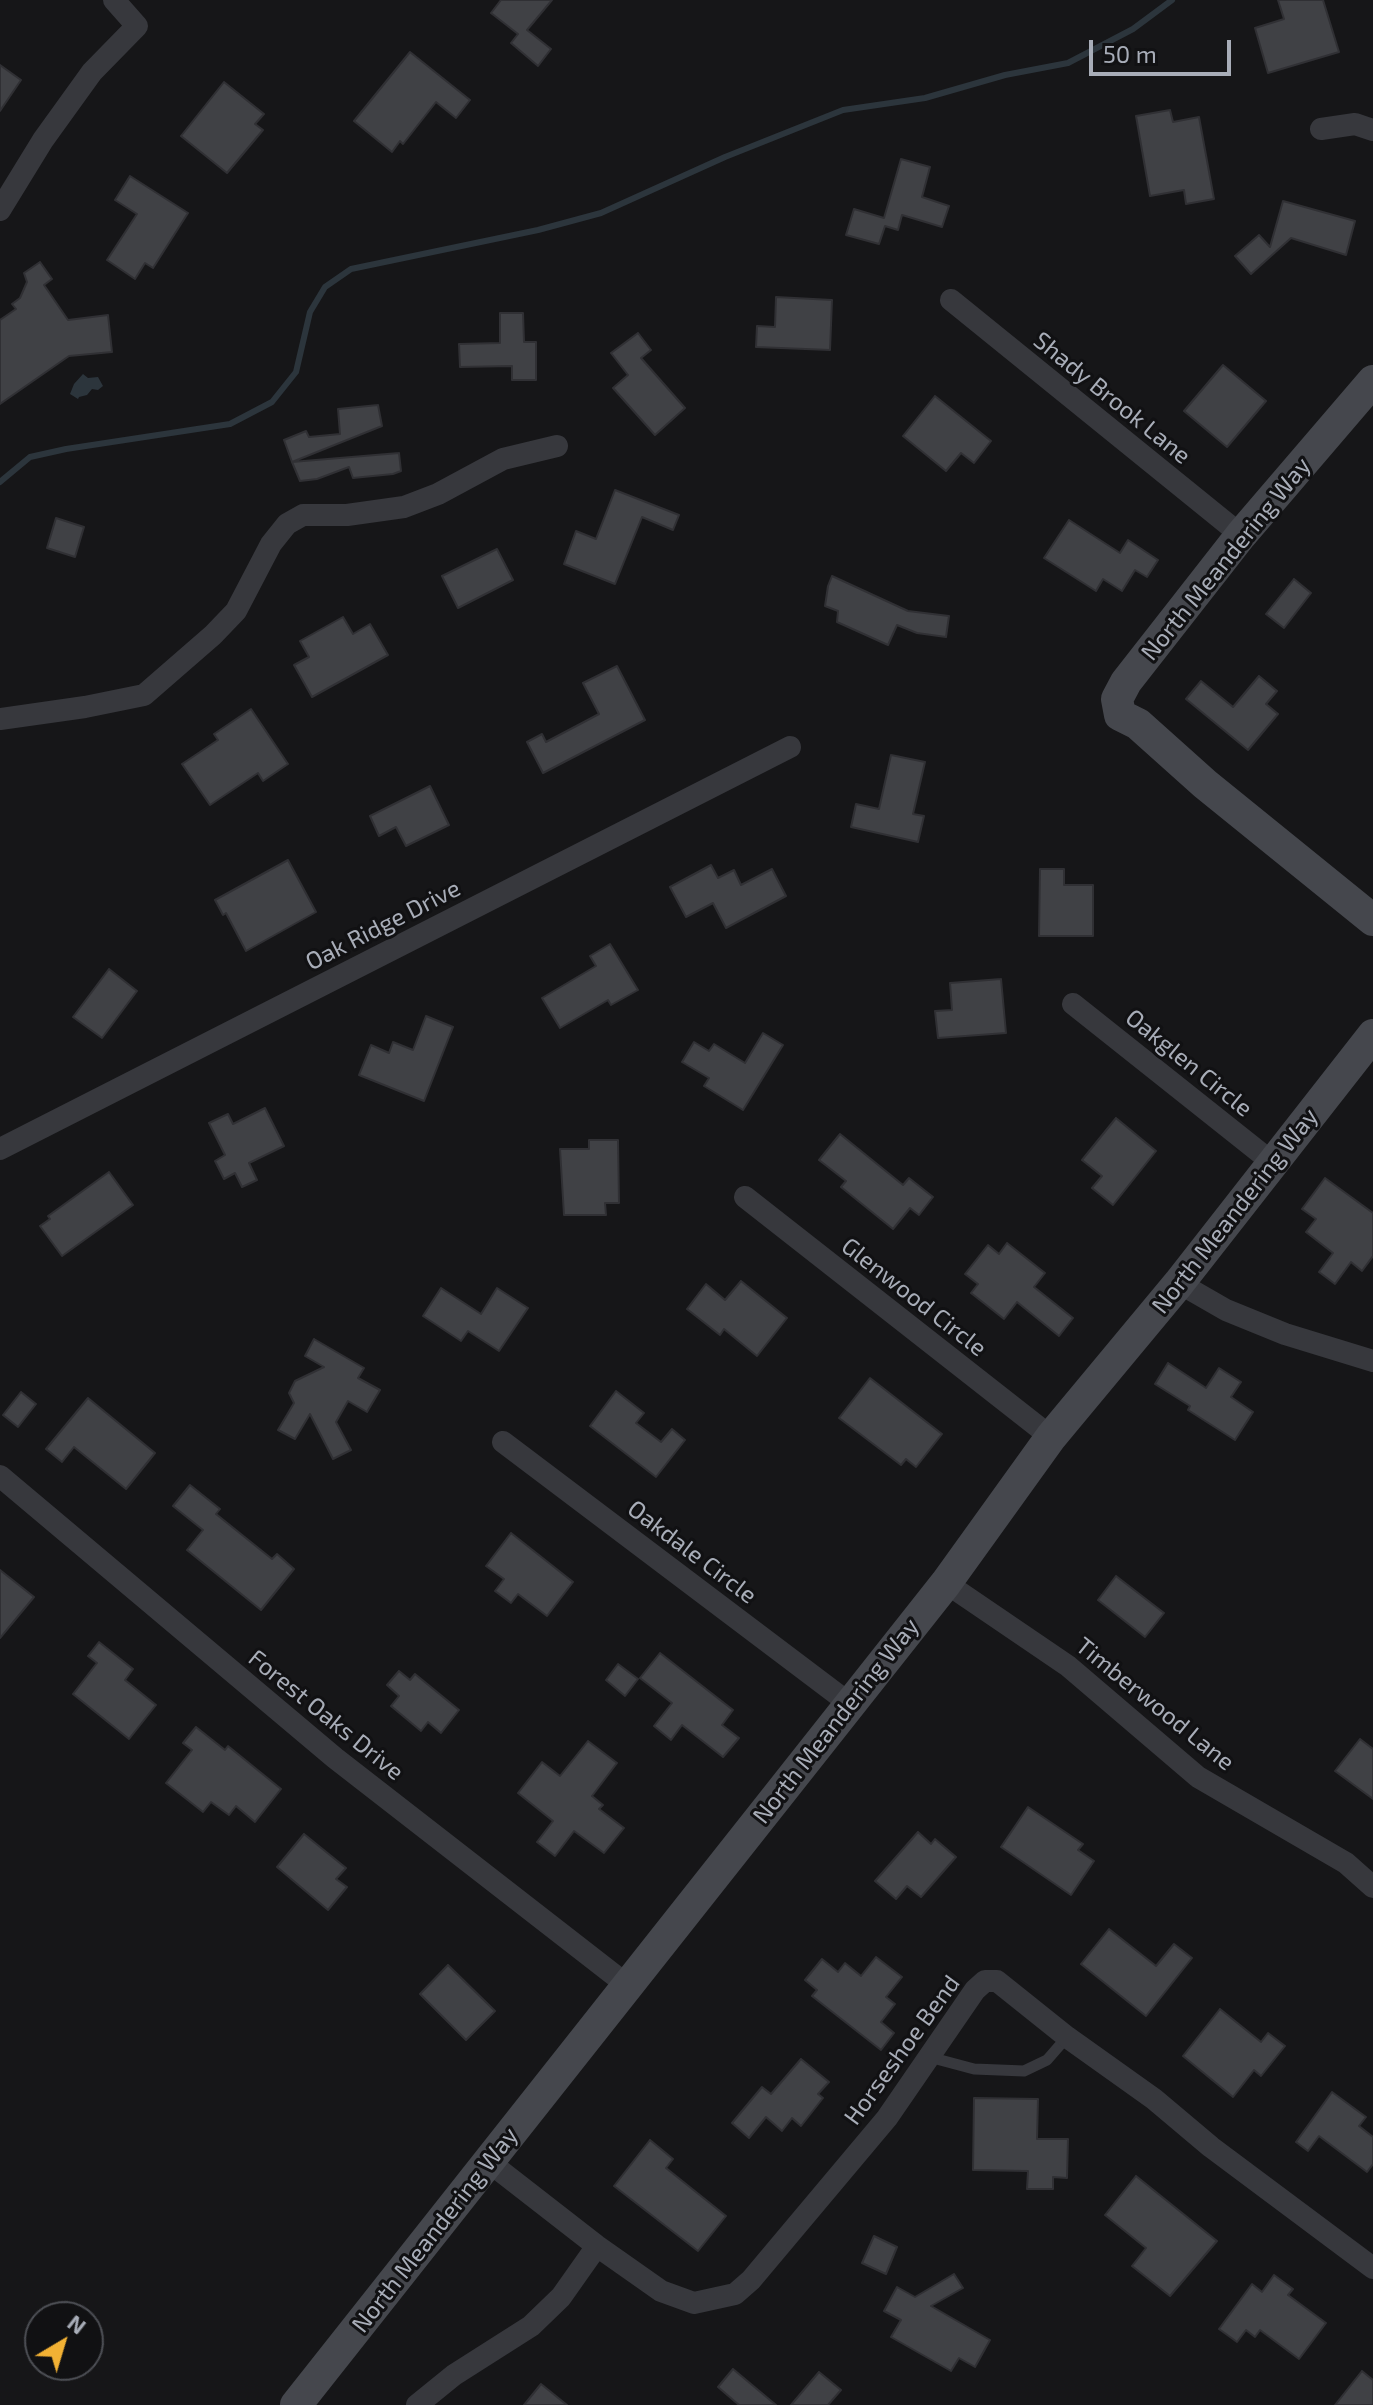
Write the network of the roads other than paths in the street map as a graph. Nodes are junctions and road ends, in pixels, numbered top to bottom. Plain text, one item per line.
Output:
1 (114, 0) edge
2 (1321, 129) dead end
3 (1373, 130) edge
4 (0, 210) edge
5 (951, 300) dead end
6 (1373, 381) edge
7 (557, 446) dead end
8 (1241, 535) junction
9 (0, 719) edge
10 (790, 747) dead end
11 (1373, 920) edge
12 (1073, 1004) dead end
13 (1373, 1035) edge
14 (0, 1149) edge
15 (1273, 1163) junction
16 (745, 1197) dead end
17 (1179, 1283) junction
18 (1373, 1361) edge
19 (1051, 1437) junction
20 (503, 1442) dead end
21 (0, 1476) edge
22 (946, 1583) junction
23 (850, 1704) junction
24 (1373, 1887) edge
25 (627, 1985) junction
26 (1067, 2037) junction
27 (928, 2057) junction
28 (489, 2162) junction
29 (597, 2246) junction
30 (1373, 2268) edge
31 (296, 2405) edge
32 (417, 2405) edge

1 - 4 street
2 - 3 street
5 - 8 street, Shady Brook Lane
6 - 8 street, North Meandering Way
7 - 9 street
8 - 11 street, North Meandering Way
10 - 14 street, Oak Ridge Drive
12 - 15 street, Oakglen Circle
13 - 15 street, North Meandering Way
15 - 17 street, North Meandering Way
16 - 19 street, Glenwood Circle
17 - 18 street
17 - 19 street, North Meandering Way
19 - 22 street, North Meandering Way
20 - 23 street, Oakdale Circle
21 - 25 street, Forest Oaks Drive
22 - 23 street, North Meandering Way
22 - 24 street, Timberwood Lane
23 - 25 street, North Meandering Way
25 - 28 street, North Meandering Way
26 - 27 lane
26 - 27 street, Horseshoe Bend
26 - 30 street, Horseshoe Bend
27 - 29 street, Horseshoe Bend
28 - 29 street, Horseshoe Bend
28 - 31 street, North Meandering Way
29 - 32 street

